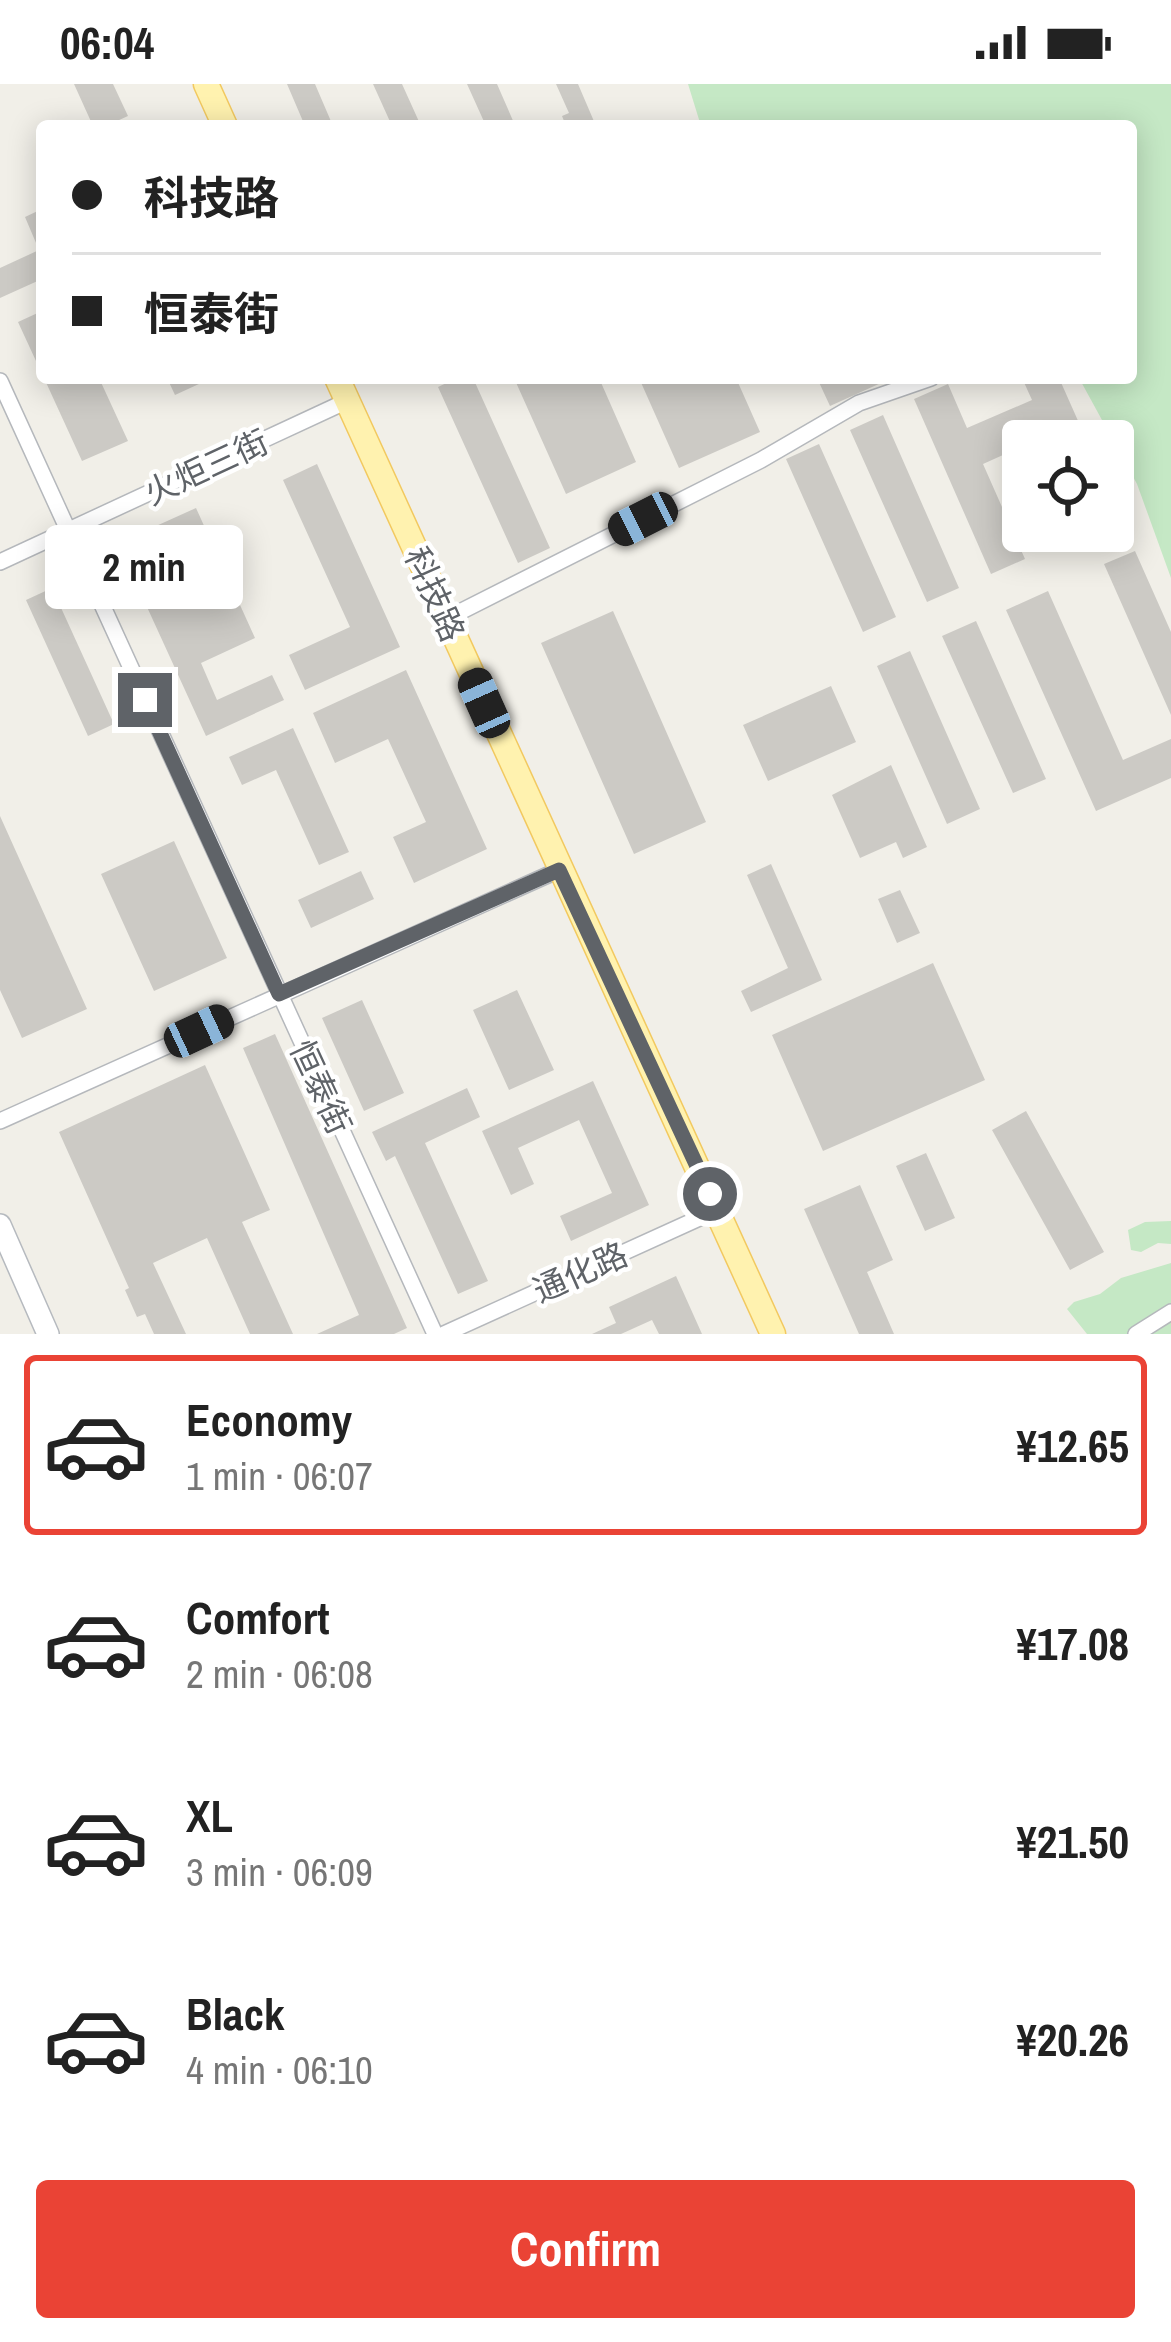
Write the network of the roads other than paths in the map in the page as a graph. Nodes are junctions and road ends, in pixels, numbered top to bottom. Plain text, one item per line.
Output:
1 (206, 84) edge
2 (222, 120) edge
3 (0, 381) edge
4 (914, 384) edge
5 (342, 389) edge
6 (69, 532) junction
7 (0, 562) edge
8 (446, 619) junction
9 (559, 870) junction
10 (279, 994) junction
11 (0, 1121) edge
12 (716, 1210) junction
13 (0, 1225) edge
14 (1171, 1312) edge
15 (48, 1334) edge
16 (435, 1334) edge
17 (444, 1334) edge
18 (773, 1334) edge
19 (1136, 1334) edge

1 - 2 main road
3 - 6 street, 恒泰街
4 - 8 street
5 - 6 street, 火炬三街
5 - 8 main road, 科技路
6 - 7 street, 火炬三街
6 - 10 street, 恒泰街
8 - 9 main road, 科技路
9 - 10 street
9 - 12 main road, 科技路
10 - 11 street
10 - 16 street, 恒泰街
12 - 17 street, 通化路
12 - 18 main road, 科技路
13 - 15 main road
14 - 19 street

